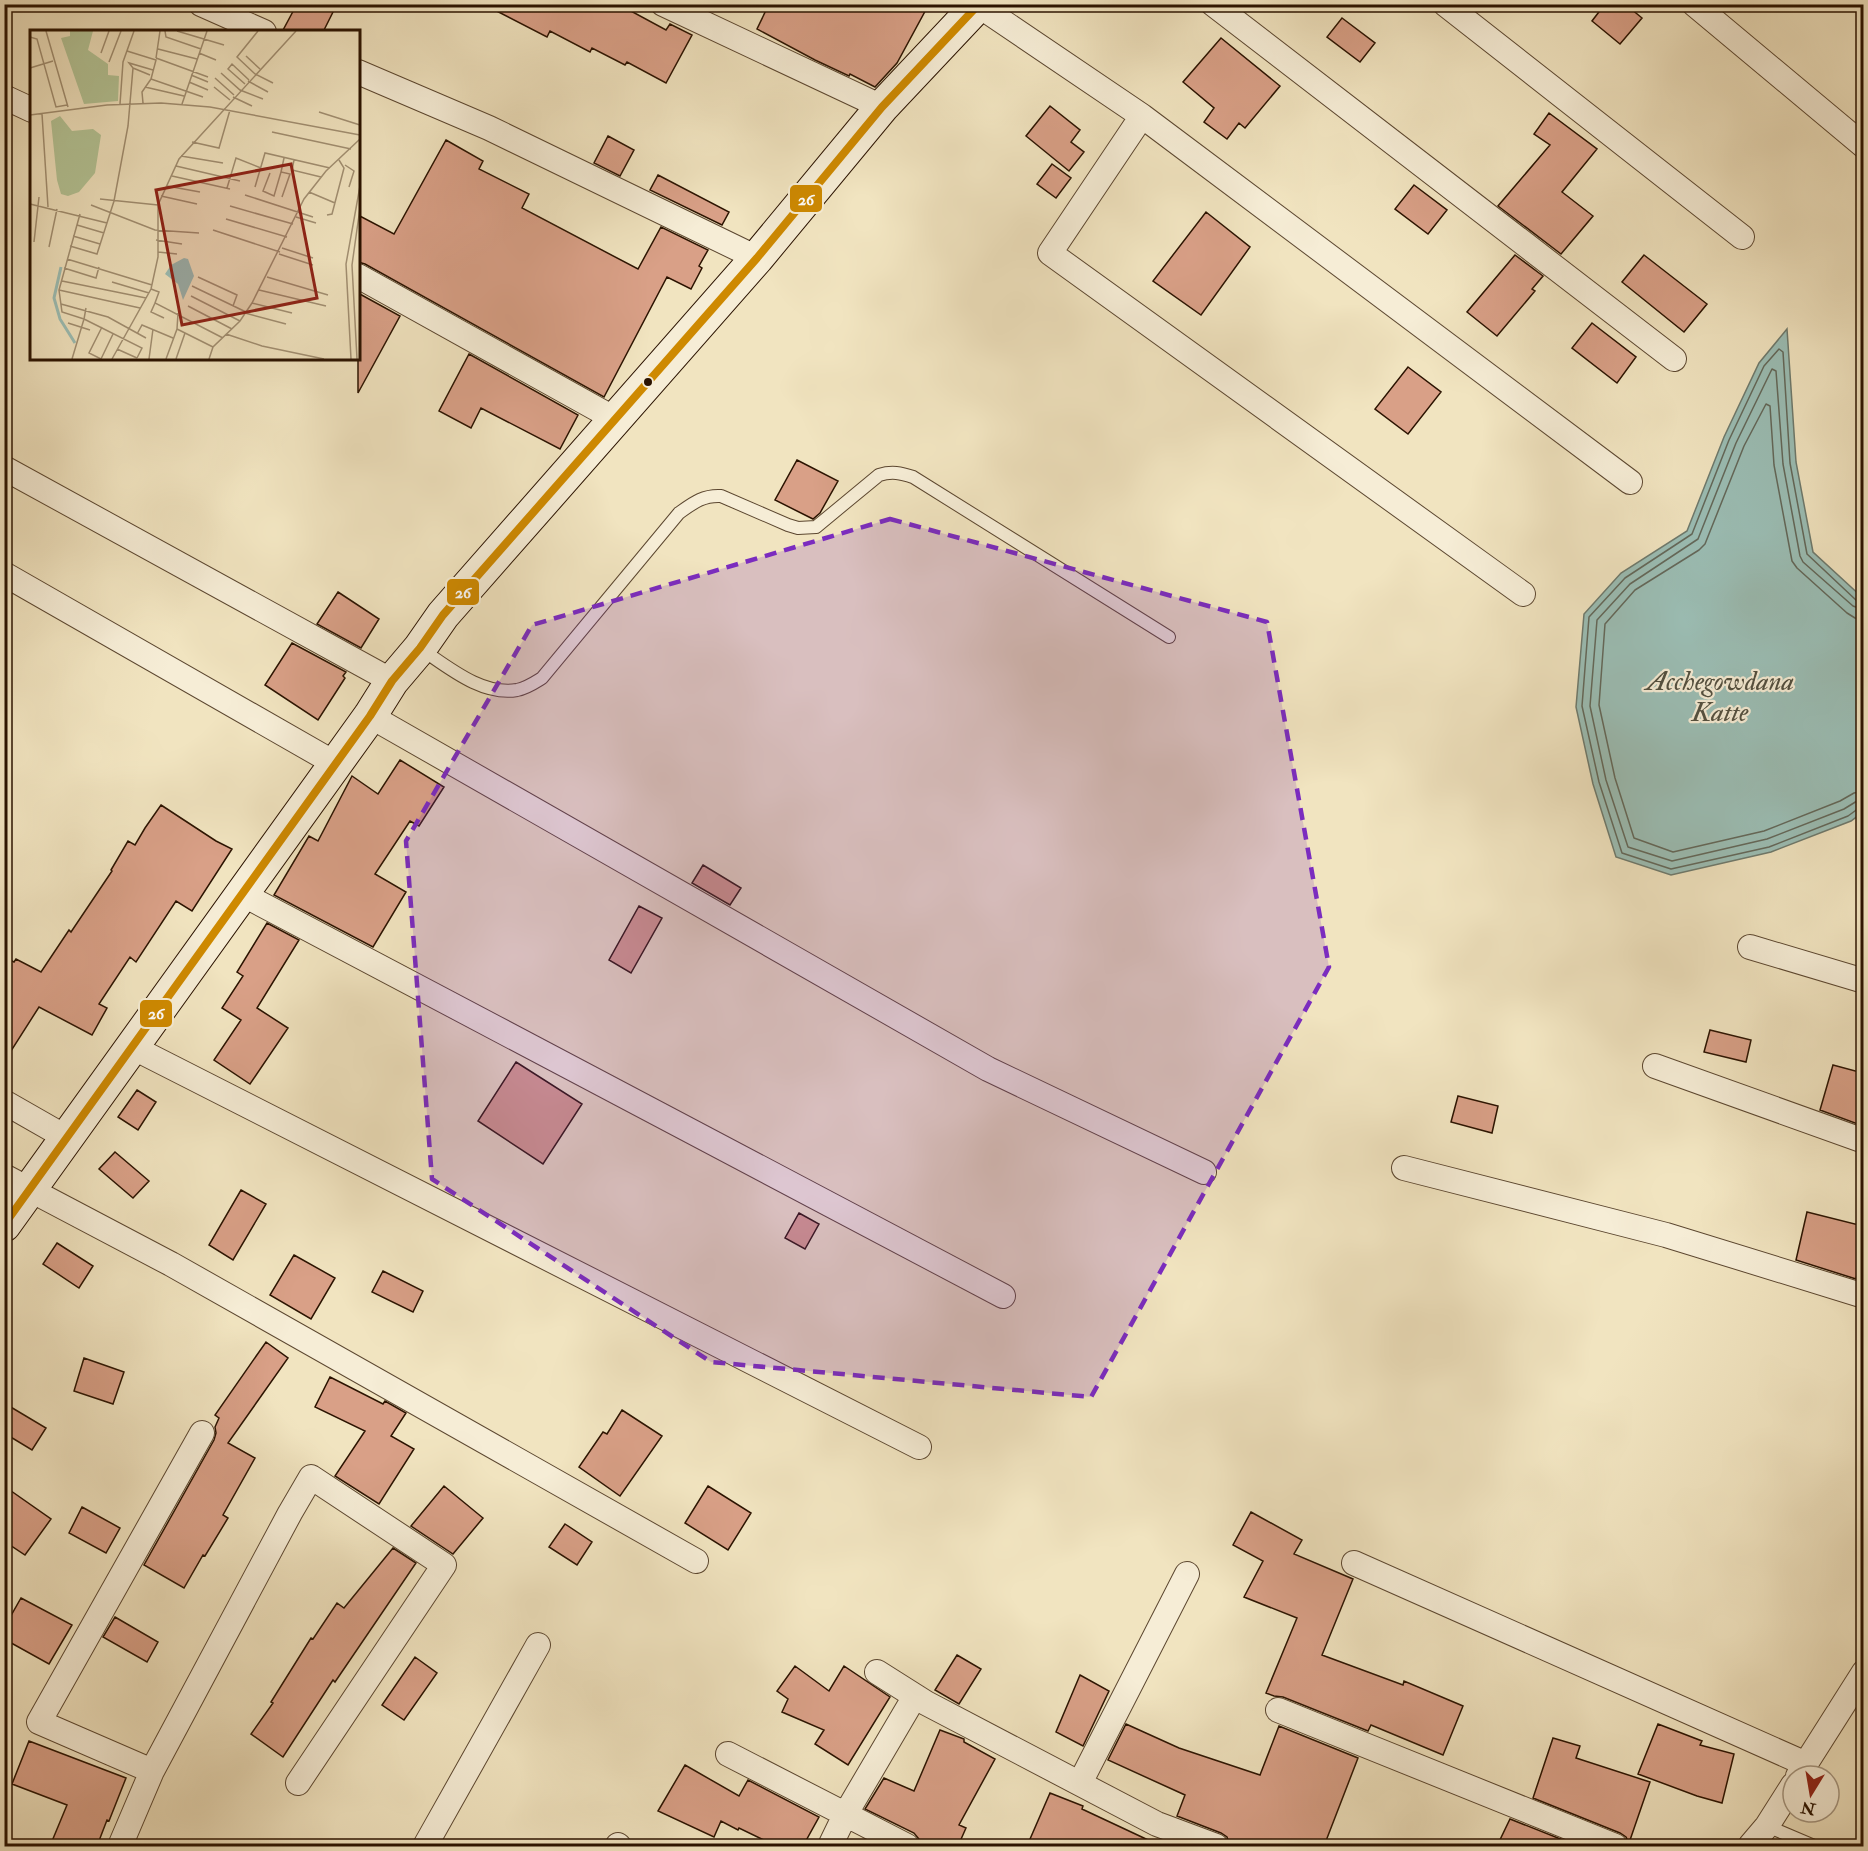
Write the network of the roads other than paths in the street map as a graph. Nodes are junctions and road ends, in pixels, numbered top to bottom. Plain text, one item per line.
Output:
1 (201, 4) edge
2 (663, 4) edge
3 (1213, 4) edge
4 (1445, 4) edge
5 (1694, 4) edge
6 (978, 5) edge
7 (260, 30) edge
8 (360, 73) edge
9 (4, 97) edge
10 (882, 107) junction
11 (30, 109) edge
12 (1142, 116) junction
13 (1863, 146) edge
14 (1742, 237) dead end
15 (757, 258) junction
16 (360, 277) edge
17 (1674, 359) dead end
18 (615, 419) junction
19 (4, 468) edge
20 (1629, 482) dead end
21 (4, 574) edge
22 (1523, 594) dead end
23 (1169, 637) dead end
24 (420, 648) junction
25 (392, 681) junction
26 (370, 716) junction
27 (336, 764) junction
28 (242, 894) junction
29 (1750, 947) dead end
30 (1863, 981) edge
31 (132, 1047) junction
32 (1655, 1066) dead end
33 (4, 1102) edge
34 (67, 1138) junction
35 (1863, 1141) edge
36 (1404, 1168) dead end
37 (1204, 1172) dead end
38 (17, 1183) edge
39 (4, 1225) edge
40 (1003, 1296) dead end
41 (1863, 1296) edge
42 (202, 1432) dead end
43 (919, 1447) dead end
44 (696, 1561) dead end
45 (1354, 1563) dead end
46 (1187, 1574) dead end
47 (538, 1645) dead end
48 (877, 1672) dead end
49 (1863, 1672) edge
50 (915, 1696) junction
51 (1278, 1710) dead end
52 (728, 1754) dead end
53 (1806, 1764) edge
54 (1781, 1766) edge
55 (152, 1771) junction
56 (298, 1783) dead end
57 (1080, 1783) junction
58 (1781, 1804) edge
59 (845, 1815) junction
60 (1767, 1826) junction
61 (120, 1846) edge
62 (425, 1846) edge
63 (830, 1846) edge
64 (907, 1846) edge
65 (1216, 1846) edge
66 (1615, 1846) edge
67 (1750, 1846) edge
68 (1814, 1846) edge

1 - 7 street
2 - 10 street
3 - 17 street
4 - 14 street
5 - 13 street
6 - 10 street
6 - 12 street
8 - 15 street
9 - 11 street
10 - 15 street
12 - 20 street
12 - 22 street
15 - 18 street
16 - 18 street
18 - 24 street
19 - 25 street
21 - 27 street
23 - 24 lane
24 - 25 street
25 - 26 street
26 - 27 street
26 - 37 street
27 - 28 street
28 - 31 street
28 - 40 street
29 - 30 street
31 - 34 street
31 - 43 street
32 - 35 street
33 - 34 street
34 - 38 street
36 - 41 street
38 - 39 street
38 - 44 street
42 - 55 street
45 - 54 street
46 - 57 street
47 - 62 street
48 - 50 street
49 - 53 street
50 - 57 street
50 - 59 street
51 - 66 street
52 - 59 street
55 - 56 street
55 - 61 street
57 - 65 street
58 - 60 street
59 - 63 street
59 - 64 street
60 - 67 street
60 - 68 lane

